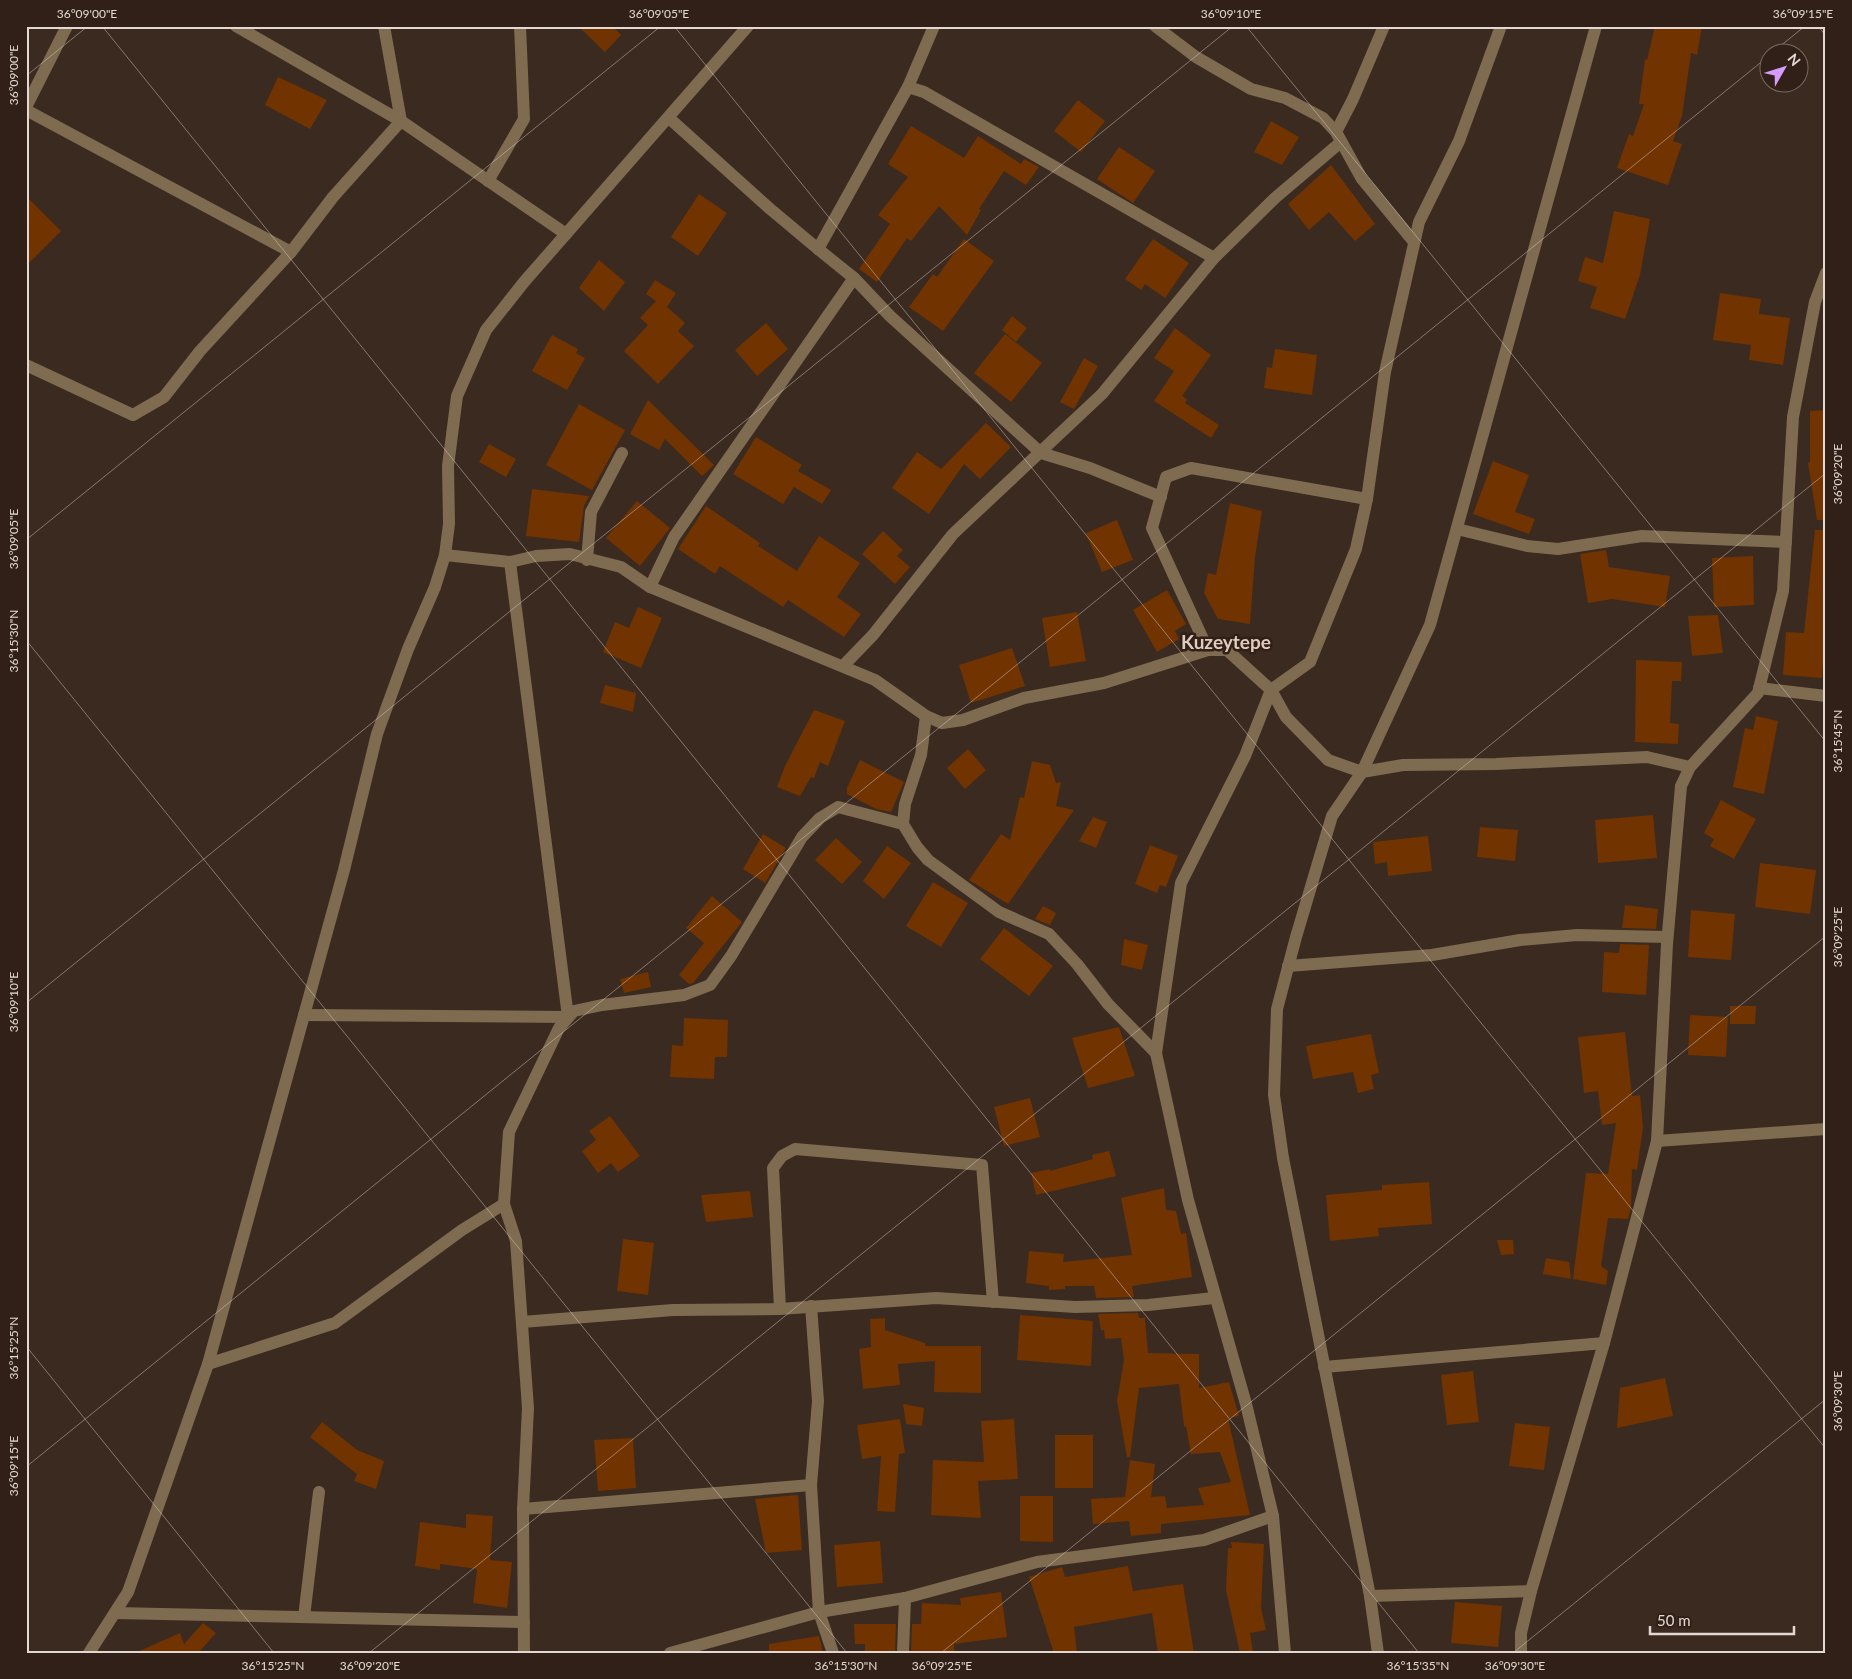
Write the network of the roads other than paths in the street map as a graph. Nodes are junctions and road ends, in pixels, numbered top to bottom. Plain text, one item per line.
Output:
1 (67, 26) edge
2 (236, 26) edge
3 (384, 26) edge
4 (520, 26) edge
5 (748, 26) edge
6 (934, 26) edge
7 (1155, 26) edge
8 (1384, 26) edge
9 (1501, 26) edge
10 (1596, 26) edge
11 (908, 87) junction
12 (26, 108) edge
13 (669, 118) junction
14 (401, 121) junction
15 (1338, 137) junction
16 (488, 181) junction
17 (566, 234) junction
18 (1414, 242) junction
19 (818, 249) junction
20 (291, 252) junction
21 (1214, 258) junction
22 (1826, 273) edge
23 (854, 278) junction
24 (26, 366) edge
25 (622, 453) dead end
26 (1041, 453) junction
27 (1161, 497) junction
28 (1367, 499) junction
29 (1457, 529) junction
30 (1786, 542) junction
31 (445, 555) junction
32 (587, 560) junction
33 (510, 562) junction
34 (650, 587) junction
35 (1208, 650) junction
36 (843, 666) junction
37 (1759, 688) junction
38 (1271, 690) junction
39 (1826, 696) edge
40 (926, 716) junction
41 (1690, 767) junction
42 (1362, 772) junction
43 (904, 824) junction
44 (1668, 937) junction
45 (1288, 966) junction
46 (304, 1015) junction
47 (568, 1017) junction
48 (1156, 1053) junction
49 (1826, 1129) edge
50 (1656, 1141) junction
51 (504, 1204) junction
52 (1214, 1298) junction
53 (993, 1302) junction
54 (811, 1306) junction
55 (780, 1309) junction
56 (522, 1322) junction
57 (1604, 1343) junction
58 (208, 1364) junction
59 (1324, 1367) junction
60 (811, 1485) junction
61 (319, 1492) dead end
62 (523, 1509) junction
63 (1273, 1516) junction
64 (1531, 1591) junction
65 (1370, 1596) junction
66 (905, 1598) junction
67 (819, 1612) junction
68 (115, 1613) junction
69 (304, 1617) junction
70 (524, 1622) junction
71 (89, 1653) edge
72 (524, 1653) edge
73 (670, 1653) edge
74 (833, 1653) edge
75 (903, 1653) edge
76 (1284, 1653) edge
77 (1378, 1653) edge
78 (1521, 1653) edge

1 - 12 street
2 - 14 street
3 - 14 street
4 - 16 street
5 - 13 street
6 - 11 street
7 - 15 street
8 - 15 street
9 - 18 street
10 - 29 street
11 - 19 street
11 - 21 street
12 - 20 street
13 - 17 street
13 - 19 street
14 - 16 street
14 - 20 street
15 - 18 street
15 - 21 street
16 - 17 street
17 - 31 street
18 - 28 street
19 - 23 street
20 - 24 street
21 - 26 street
22 - 30 street
23 - 26 street
23 - 34 street
25 - 32 street
26 - 27 street
26 - 36 street
27 - 28 street
27 - 35 street
28 - 38 street
29 - 30 street
29 - 42 street
30 - 37 street
31 - 33 street
31 - 46 street
32 - 33 street
32 - 34 street
33 - 47 street
34 - 36 street
35 - 38 street
35 - 40 street
36 - 40 street
37 - 39 street
37 - 41 street
38 - 42 street
38 - 48 street
40 - 43 street
41 - 42 street
41 - 44 street
42 - 45 street
43 - 47 street
43 - 48 street
44 - 45 street
44 - 50 street
45 - 59 street
46 - 47 street
46 - 58 street
47 - 51 street
48 - 52 street
49 - 50 street
50 - 57 street
51 - 56 street
51 - 58 street
52 - 53 street
52 - 63 street
53 - 54 street
53 - 55 street
54 - 55 street
54 - 60 street
55 - 56 street
56 - 62 street
57 - 59 street
57 - 64 street
58 - 68 street
59 - 65 street
60 - 62 street
60 - 67 street
61 - 69 street
62 - 70 street
63 - 66 street
63 - 76 street
64 - 65 street
64 - 78 street
65 - 77 street
66 - 67 street
66 - 75 street
67 - 73 street
67 - 74 street
68 - 69 street
68 - 71 street
69 - 70 street
70 - 72 street

